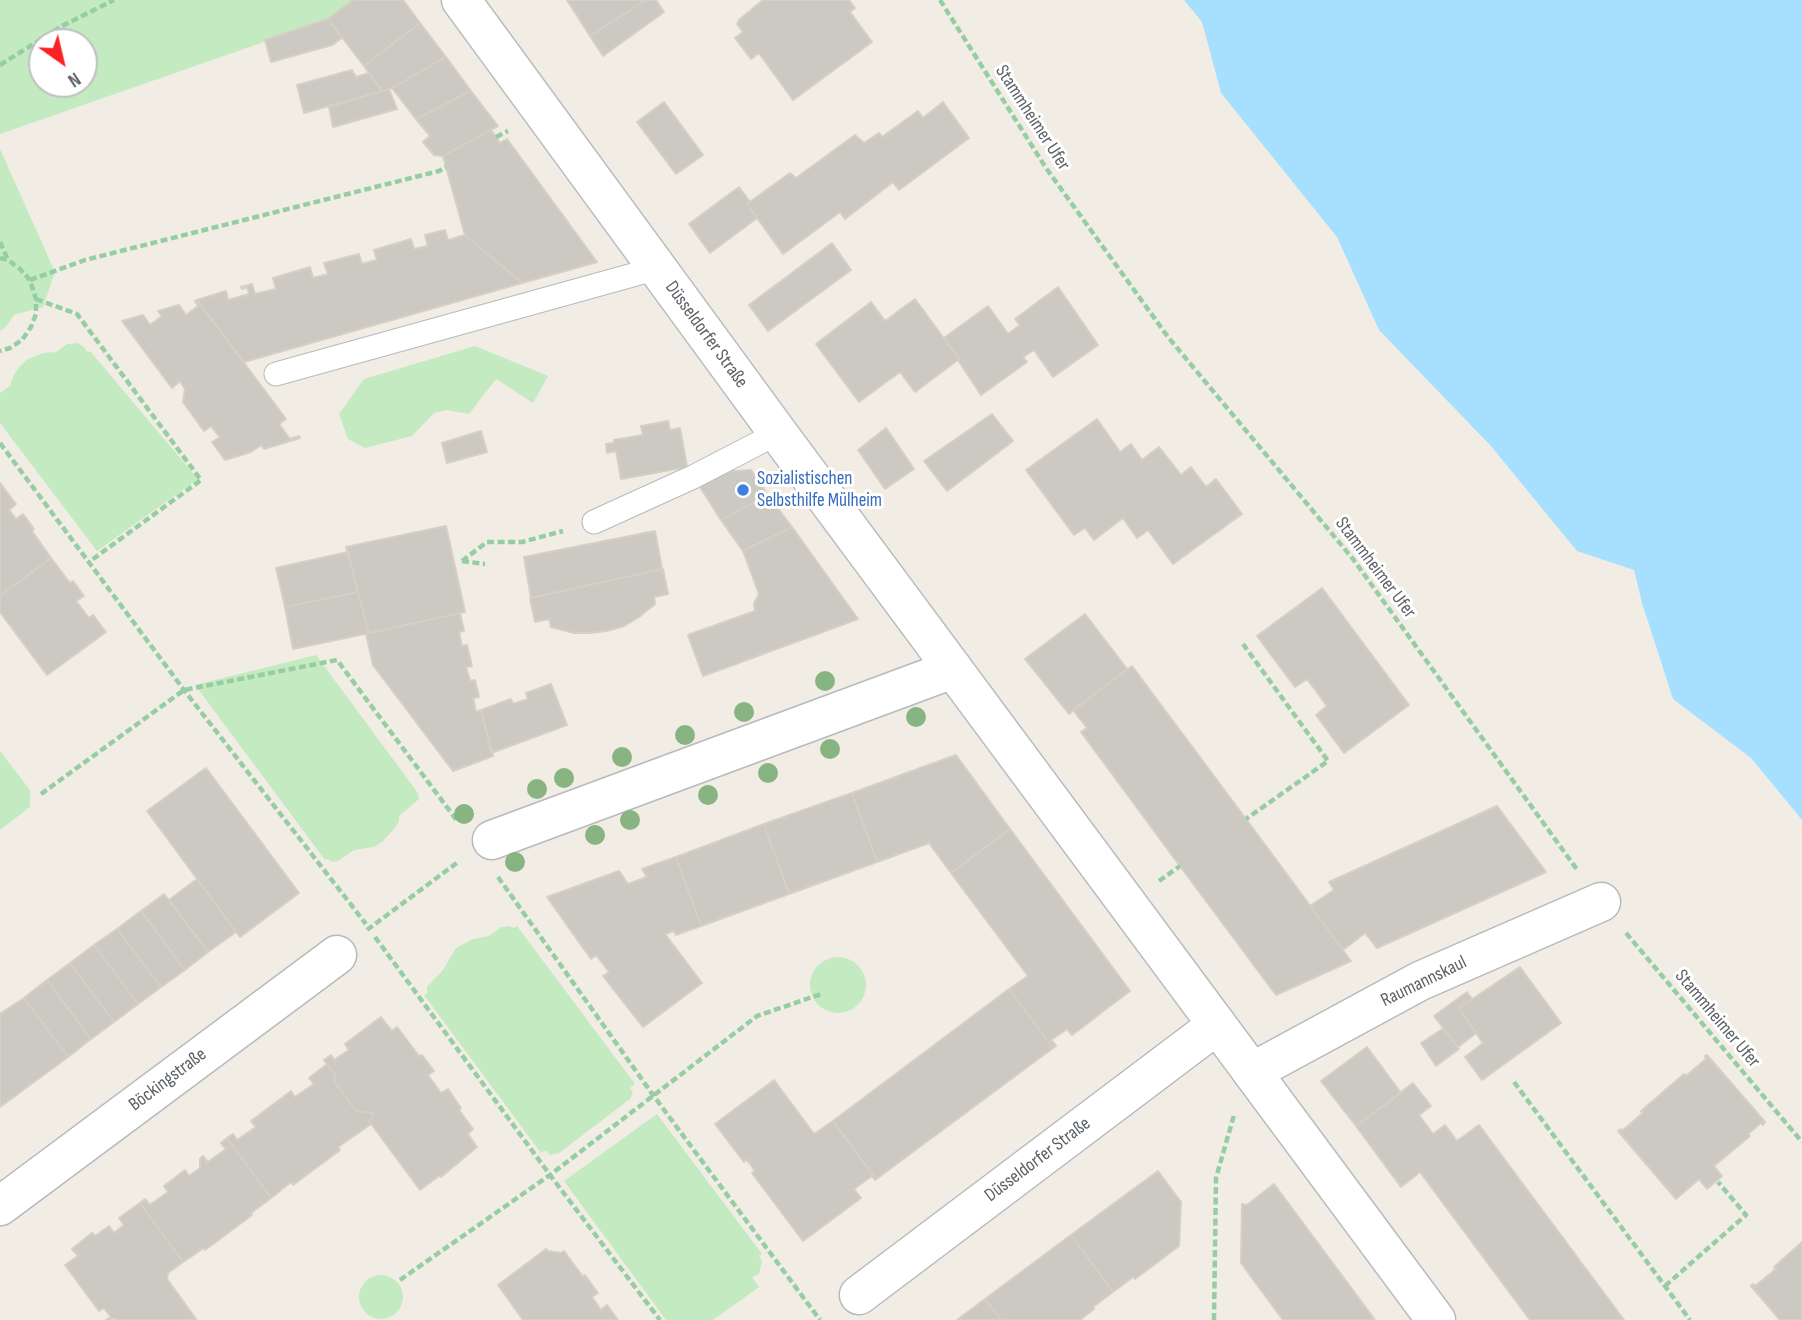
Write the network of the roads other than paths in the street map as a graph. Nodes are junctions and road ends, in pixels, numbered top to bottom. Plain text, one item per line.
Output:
1 (461, 0) edge
2 (657, 268) junction
3 (276, 374) dead end
4 (778, 433) junction
5 (594, 522) road end
6 (953, 669) junction
7 (485, 844) road end
8 (1601, 902) road end
9 (337, 955) road end
10 (1217, 1025) junction
11 (1252, 1072) junction
12 (0, 1206) edge
13 (859, 1295) dead end
14 (1436, 1320) edge

1 - 2 street, Düsseldorfer Straße
2 - 3 lane
2 - 4 street, Düsseldorfer Straße
4 - 5 lane
4 - 6 street, Düsseldorfer Straße
6 - 7 street
6 - 10 street, Düsseldorfer Straße
8 - 11 street, Raumannskaul
9 - 12 street, Böckingstraße
10 - 11 street, Düsseldorfer Straße
10 - 13 street, Düsseldorfer Straße
11 - 14 street, Düsseldorfer Straße

